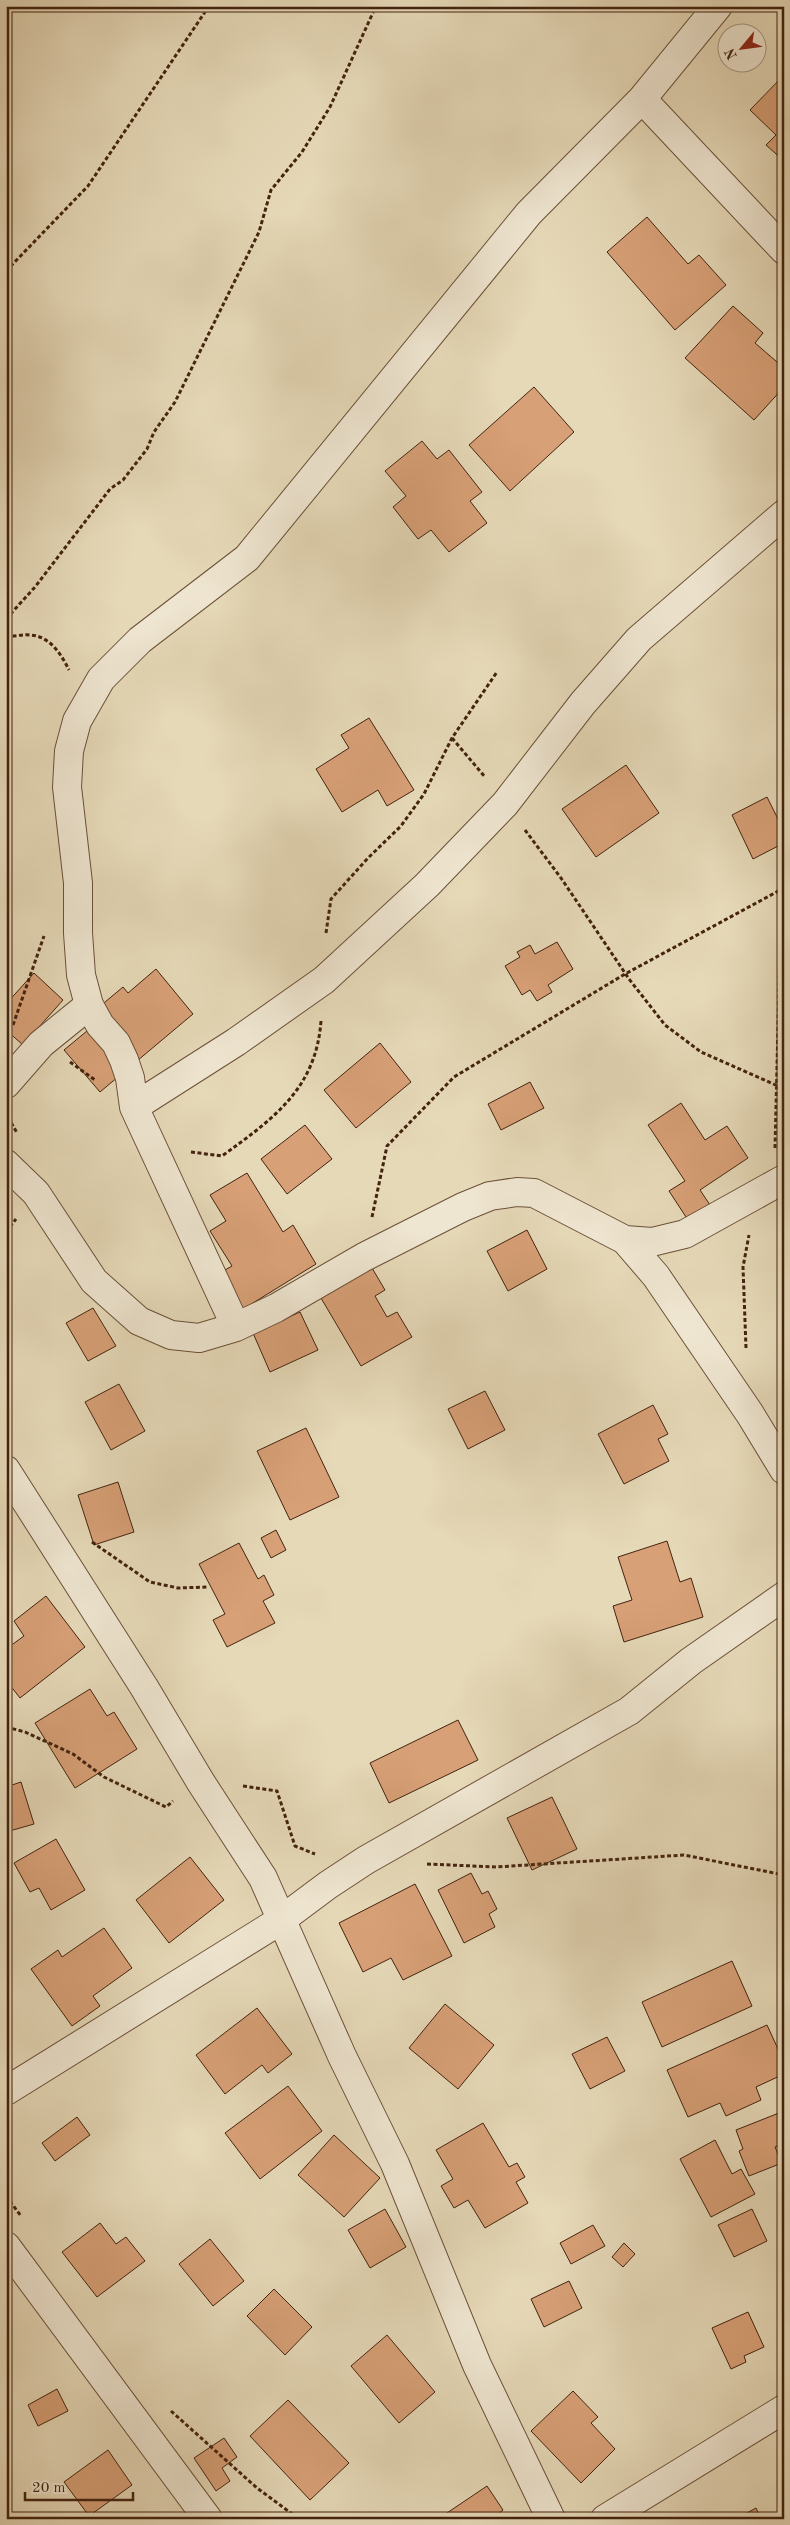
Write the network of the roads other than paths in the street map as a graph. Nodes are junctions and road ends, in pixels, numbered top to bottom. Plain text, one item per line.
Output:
1 (718, 6) edge
2 (642, 99) junction
3 (784, 250) edge
4 (784, 514) edge
5 (89, 1005) junction
6 (6, 1084) edge
7 (134, 1107) junction
8 (6, 1164) edge
9 (784, 1178) edge
10 (625, 1240) junction
11 (236, 1327) junction
12 (6, 1470) edge
13 (784, 1470) edge
14 (784, 1596) edge
15 (281, 1920) junction
16 (6, 2091) edge
17 (6, 2246) edge
18 (784, 2409) edge
19 (208, 2519) edge
20 (551, 2519) edge
21 (605, 2519) edge

1 - 2 street
2 - 3 street
2 - 5 street
4 - 7 street
5 - 6 street
5 - 7 street
7 - 11 street
8 - 11 street
9 - 10 street
10 - 11 street
10 - 13 street
12 - 15 street
14 - 15 street
15 - 16 street
15 - 20 street
17 - 19 street
18 - 21 street

